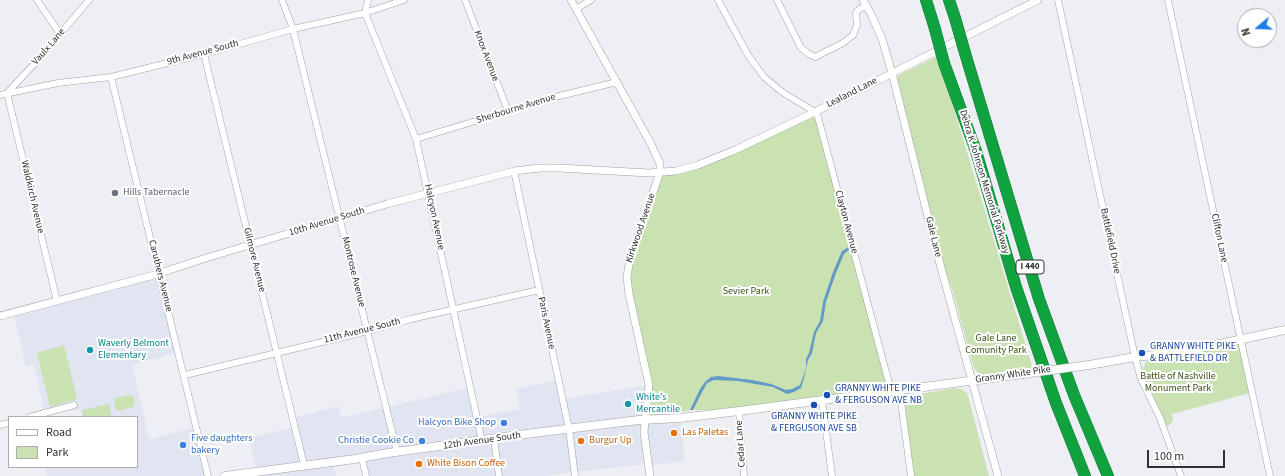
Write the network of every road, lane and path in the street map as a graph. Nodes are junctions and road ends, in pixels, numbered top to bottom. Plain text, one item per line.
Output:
1 (36, 0) edge
2 (89, 0) edge
3 (282, 0) edge
4 (368, 0) edge
5 (404, 0) edge
6 (465, 0) edge
7 (571, 0) edge
8 (591, 0) edge
9 (718, 0) edge
10 (777, 0) edge
11 (926, 0) edge
12 (949, 0) edge
13 (1038, 0) edge
14 (1058, 0) edge
15 (1168, 0) edge
16 (864, 3) edge
17 (576, 9) junction
18 (364, 13) junction
19 (294, 29) junction
20 (60, 34) junction
21 (204, 54) junction
22 (892, 73) junction
23 (111, 77) junction
24 (616, 82) junction
25 (7, 93) junction
26 (0, 95) edge
27 (508, 111) junction
28 (814, 112) junction
29 (416, 139) junction
30 (514, 171) junction
31 (660, 172) junction
32 (429, 194) junction
33 (339, 218) junction
34 (250, 245) junction
35 (159, 273) junction
36 (539, 290) junction
37 (57, 301) junction
38 (454, 310) junction
39 (0, 316) edge
40 (1285, 330) edge
41 (368, 331) junction
42 (1241, 340) junction
43 (276, 353) junction
44 (1135, 357) junction
45 (185, 375) junction
46 (972, 381) junction
47 (894, 390) junction
48 (822, 401) junction
49 (74, 405) dead end
50 (739, 411) junction
51 (34, 416) edge
52 (645, 420) junction
53 (569, 429) junction
54 (494, 439) junction
55 (482, 441) junction
56 (397, 452) junction
57 (362, 458) junction
58 (304, 465) junction
59 (260, 474) edge
60 (208, 476) edge
61 (225, 476) edge
62 (366, 476) edge
63 (499, 476) edge
64 (575, 476) edge
65 (650, 476) edge
66 (744, 476) edge
67 (832, 476) edge
68 (911, 476) edge
69 (998, 476) edge
70 (1086, 476) edge
71 (1108, 476) edge
72 (1181, 476) edge
73 (1270, 476) edge

1 - 20 street
2 - 20 street, Vaulx Lane
3 - 19 street, Montrose Avenue
4 - 18 street
5 - 18 street, 9th Avenue South
6 - 27 street, Knox Avenue
7 - 17 street
8 - 17 street
9 - 28 street
10 - 16 street
11 - 70 highway, Debra K Johnson Memorial Parkway / I 440, bridge
12 - 71 highway, Debra K Johnson Memorial Parkway / I 440, bridge
13 - 22 street, Lealand Lane
14 - 44 street, Battlefield Drive
15 - 42 street, Clifton Lane
16 - 22 street, Gale Lane
17 - 24 street
18 - 19 street, 9th Avenue South
18 - 29 street, Halcyon Avenue
19 - 21 street, 9th Avenue South
19 - 33 street, Montrose Avenue
20 - 25 street, Vaulx Lane
21 - 23 street, 9th Avenue South
21 - 34 street, Gilmore Avenue
22 - 28 street, Lealand Lane
22 - 46 street, Gale Lane
23 - 25 street, 9th Avenue South
23 - 35 street, Caruthers Avenue
24 - 27 street, Sherbourne Avenue
24 - 31 street
25 - 26 street, 9th Avenue South
25 - 37 street, Waldkirch Avenue
27 - 29 street, Sherbourne Avenue
28 - 31 street, Lealand Lane
28 - 47 street, Clayton Avenue
29 - 32 street, Halcyon Avenue
30 - 31 street, 10th Avenue South
30 - 32 street, 10th Avenue South
30 - 36 street, Paris Avenue
31 - 52 street, Kirkwood Avenue
32 - 33 street, 10th Avenue South
32 - 38 street, Halcyon Avenue
33 - 34 street, 10th Avenue South
33 - 41 street, Montrose Avenue
34 - 35 street, 10th Avenue South
34 - 43 street, Gilmore Avenue
35 - 37 street, 10th Avenue South
35 - 45 street, Caruthers Avenue
36 - 38 street, 11th Avenue South
36 - 53 street, Paris Avenue
37 - 39 street, 10th Avenue South
38 - 41 street, 11th Avenue South
38 - 55 street, Halcyon Avenue
40 - 42 main road, Granny White Pike
41 - 43 street, 11th Avenue South
41 - 56 street, Montrose Avenue
42 - 44 main road, Granny White Pike
42 - 73 street, Clifton Lane
43 - 45 street, 11th Avenue South
43 - 58 street, Gilmore Avenue
44 - 46 main road, Granny White Pike, bridge
44 - 72 street, Battlefield Drive
45 - 60 street, Caruthers Avenue
46 - 47 main road, Granny White Pike
46 - 69 street, Gale Lane
47 - 48 main road, Granny White Pike
47 - 68 street, Clayton Avenue
48 - 50 main road, Granny White Pike
48 - 67 street
49 - 51 street
50 - 52 main road, 12th Avenue South
50 - 66 street, Cedar Lane
52 - 53 main road, 12th Avenue South
52 - 65 street, Kirkwood Avenue
53 - 54 main road, 12th Avenue South
53 - 64 street, Paris Avenue
54 - 55 main road, 12th Avenue South
54 - 63 street
55 - 56 main road, 12th Avenue South
56 - 57 main road, 12th Avenue South
57 - 58 main road, 12th Avenue South
57 - 62 street
58 - 59 main road, 12th Avenue South
59 - 61 main road, 12th Avenue South

